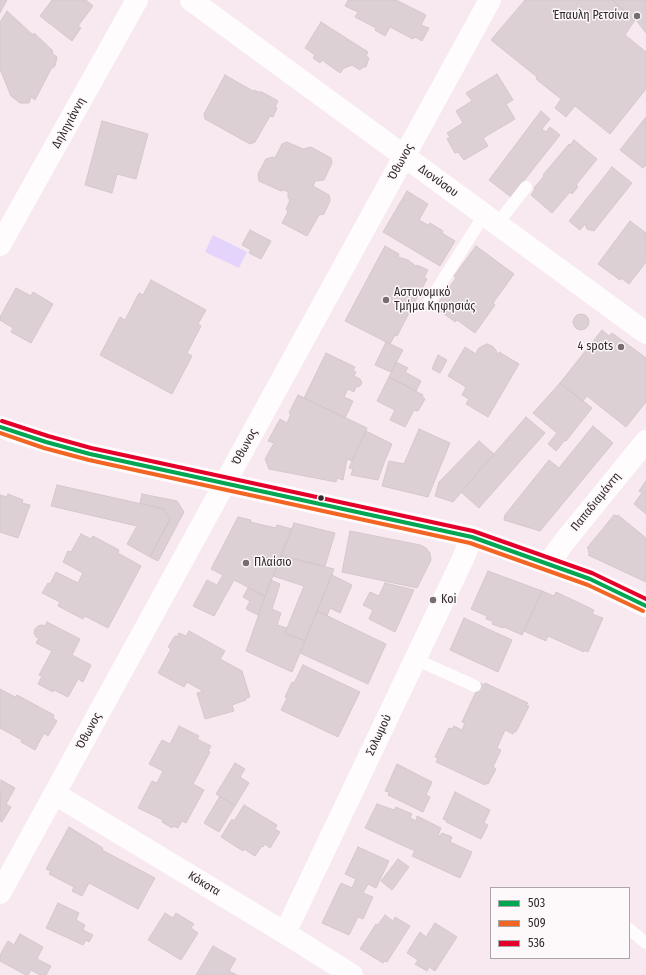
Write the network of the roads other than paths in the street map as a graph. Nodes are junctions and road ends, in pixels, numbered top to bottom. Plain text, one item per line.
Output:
1 (137, 0) edge
2 (191, 0) edge
3 (490, 0) edge
4 (404, 156) junction
5 (526, 187) dead end
6 (491, 219) junction
7 (0, 245) edge
8 (429, 302) dead end
9 (646, 333) edge
10 (0, 427) edge
11 (646, 441) edge
12 (225, 484) junction
13 (472, 537) junction
14 (548, 564) junction
15 (646, 606) edge
16 (415, 659) junction
17 (475, 686) dead end
18 (55, 794) junction
19 (0, 893) edge
20 (630, 930) edge
21 (285, 933) junction
22 (646, 943) edge
23 (352, 975) edge

1 - 7 street, Δηληγιάννη
2 - 4 street, Διονύσου
3 - 4 street, Όθωνος
4 - 6 street, Διονύσου
4 - 12 street, Όθωνος
5 - 6 lane
6 - 8 lane
6 - 9 street, Διονύσου
10 - 12 street
11 - 14 street, Παπαδιαμάντη
12 - 13 street
12 - 18 street, Όθωνος
13 - 14 street
13 - 16 street, Σολωμού
14 - 15 street
16 - 17 lane
16 - 21 street, Σολωμού
18 - 19 street, Όθωνος
18 - 21 street, Κόκοτα
20 - 22 lane
21 - 23 street, Κόκοτα

